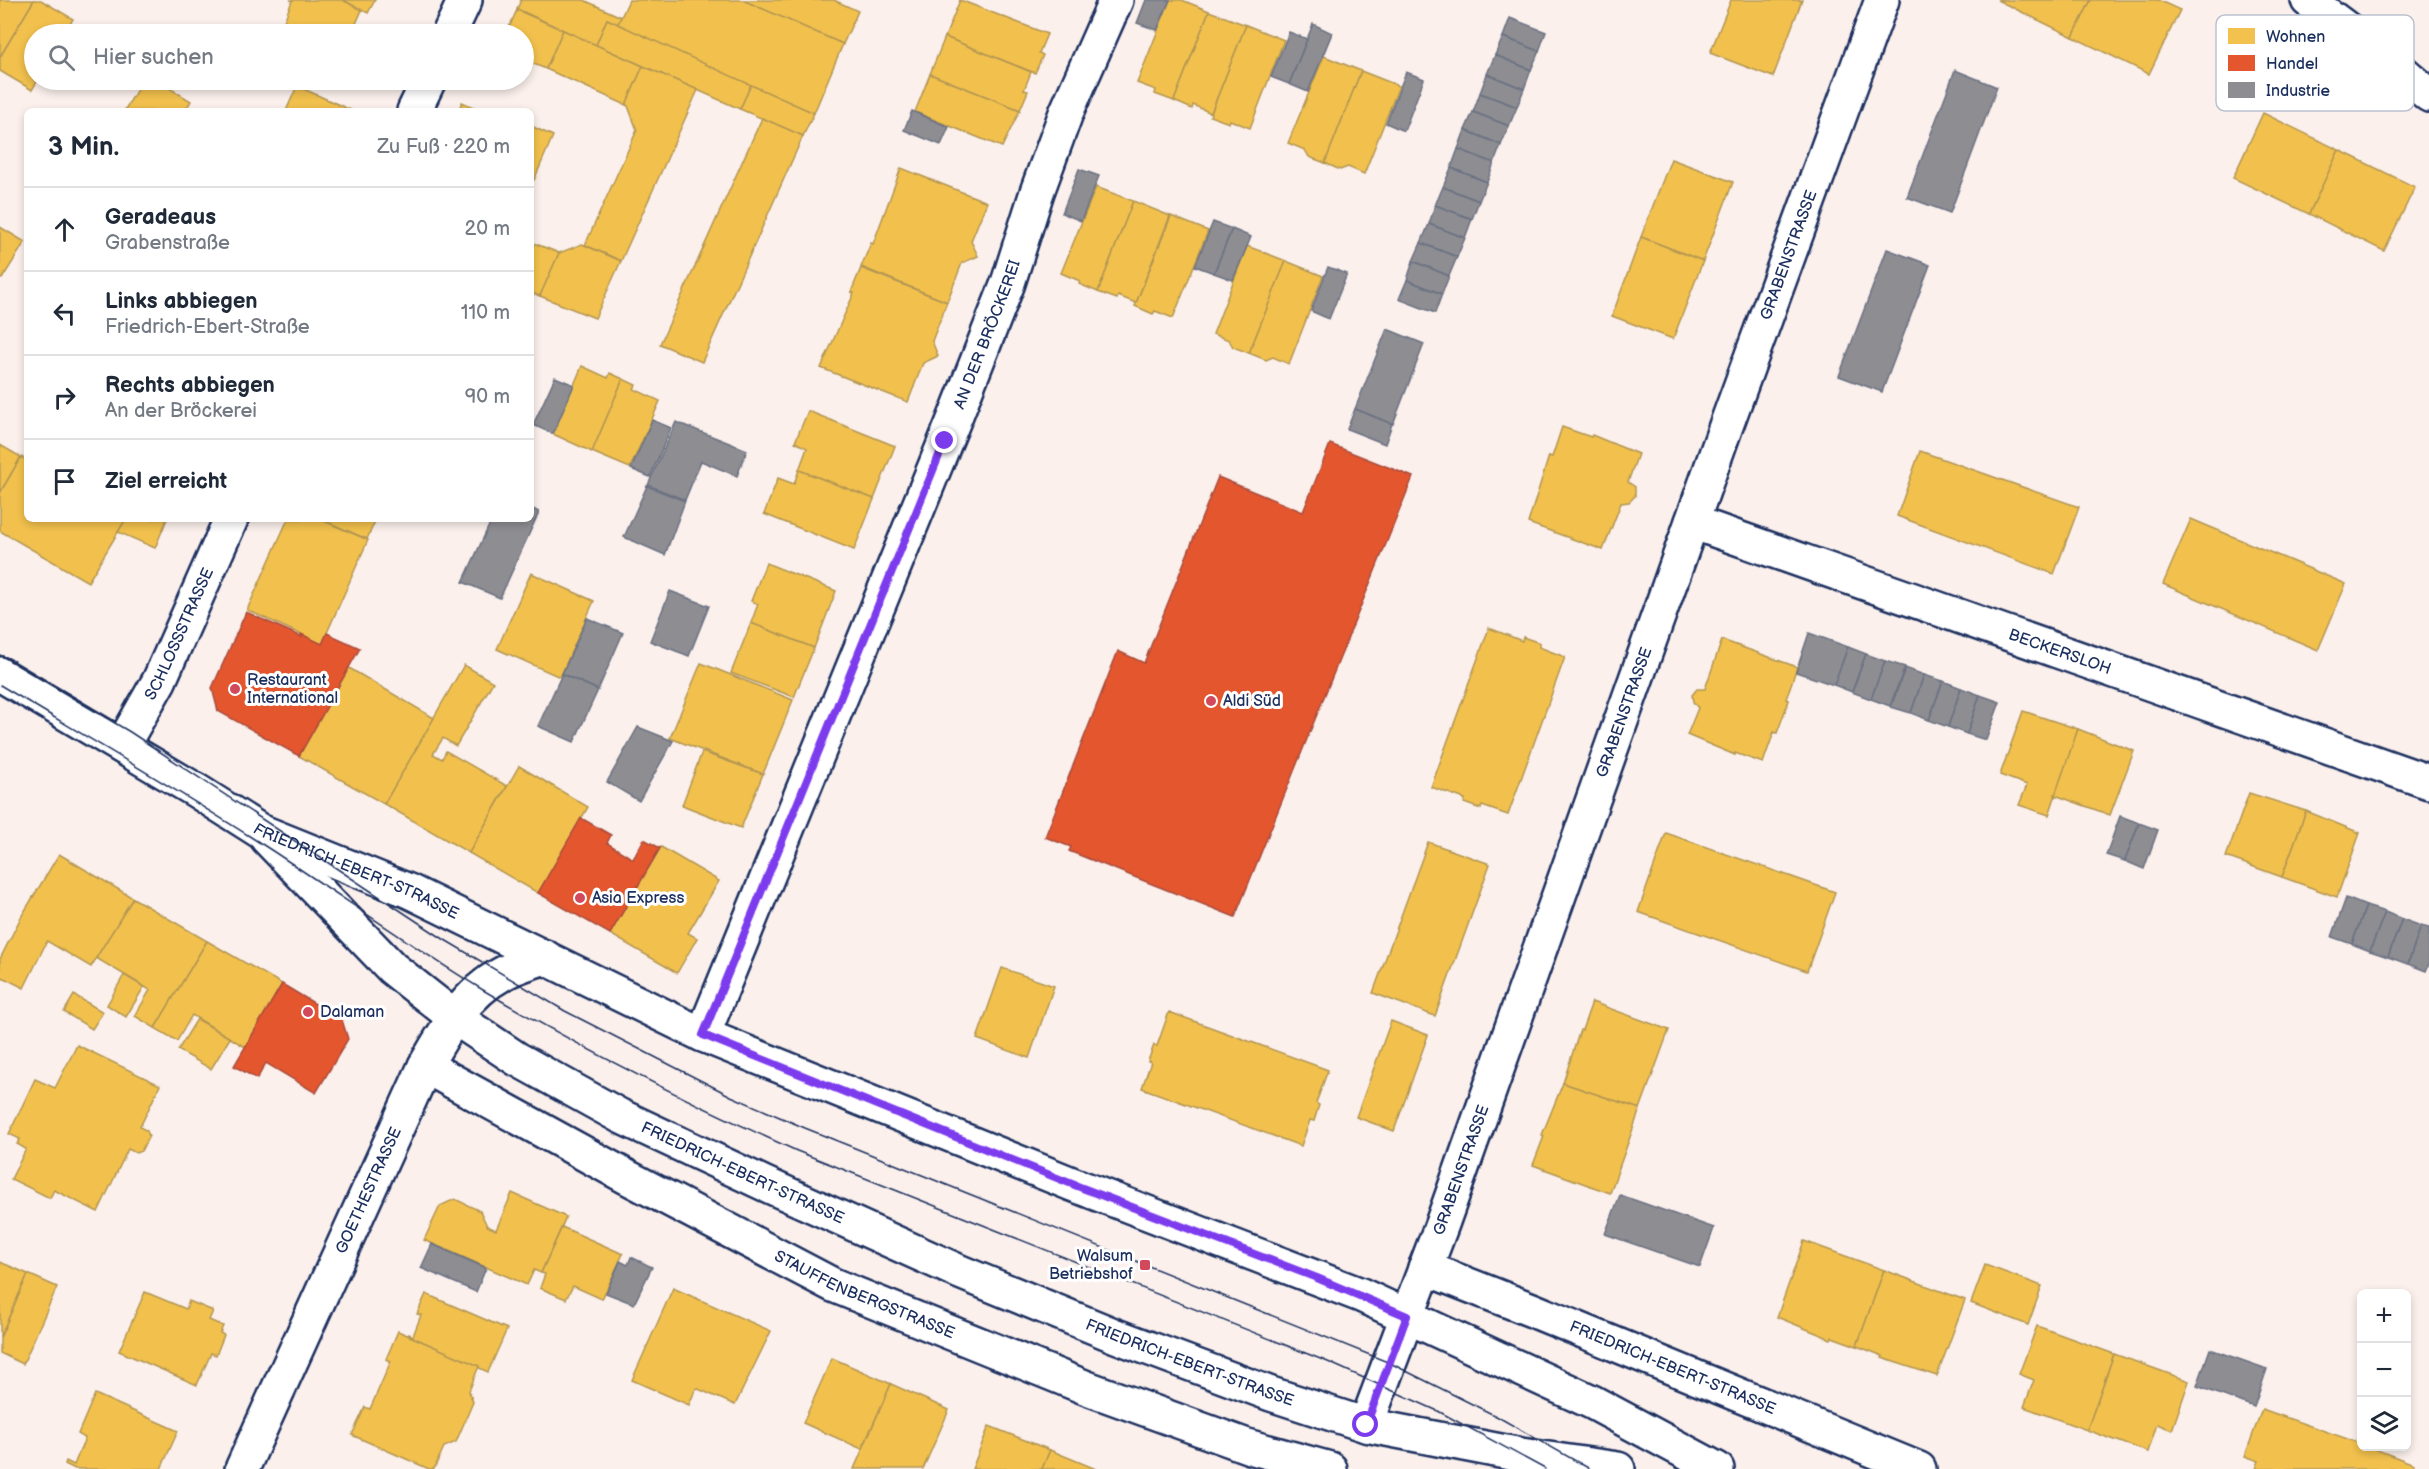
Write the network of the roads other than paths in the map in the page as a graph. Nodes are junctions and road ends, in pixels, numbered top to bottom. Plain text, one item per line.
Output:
1 (465, 0) edge
2 (1116, 0) edge
3 (1882, 0) edge
4 (2308, 0) edge
5 (2328, 15) edge
6 (454, 24) edge
7 (2414, 82) edge
8 (424, 90) edge
9 (2429, 95) edge
10 (415, 108) edge
11 (230, 522) edge
12 (1692, 522) junction
13 (0, 674) edge
14 (122, 746) junction
15 (2429, 782) edge
16 (260, 831) junction
17 (545, 957) junction
18 (454, 1017) junction
19 (703, 1035) junction
20 (425, 1066) junction
21 (1425, 1268) junction
22 (1407, 1316) junction
23 (1366, 1425) junction
24 (242, 1469) edge
25 (1330, 1469) edge
26 (1618, 1469) edge
27 (1717, 1469) edge
28 (1919, 1469) edge

1 - 6 street
2 - 19 street, AN DER BRÖCKEREI
3 - 12 street, GRABENSTRASSE
4 - 5 street
7 - 9 street
8 - 10 street
11 - 14 street, SCHLOSSSTRASSE
12 - 15 street, BECKERSLOH
12 - 21 street, GRABENSTRASSE
13 - 14 street
14 - 16 street
16 - 17 street, FRIEDRICH-EBERT-STRASSE
16 - 18 street, FRIEDRICH-EBERT-STRASSE
17 - 18 street, GOETHESTRASSE
17 - 19 street, FRIEDRICH-EBERT-STRASSE
18 - 20 street, GOETHESTRASSE
18 - 23 street, FRIEDRICH-EBERT-STRASSE
19 - 22 street, FRIEDRICH-EBERT-STRASSE
20 - 24 street, GOETHESTRASSE
20 - 25 street, STAUFFENBERGSTRASSE
21 - 22 street, GRABENSTRASSE
21 - 28 street, FRIEDRICH-EBERT-STRASSE
22 - 23 street, GRABENSTRASSE
22 - 27 street, FRIEDRICH-EBERT-STRASSE
23 - 26 street, FRIEDRICH-EBERT-STRASSE

